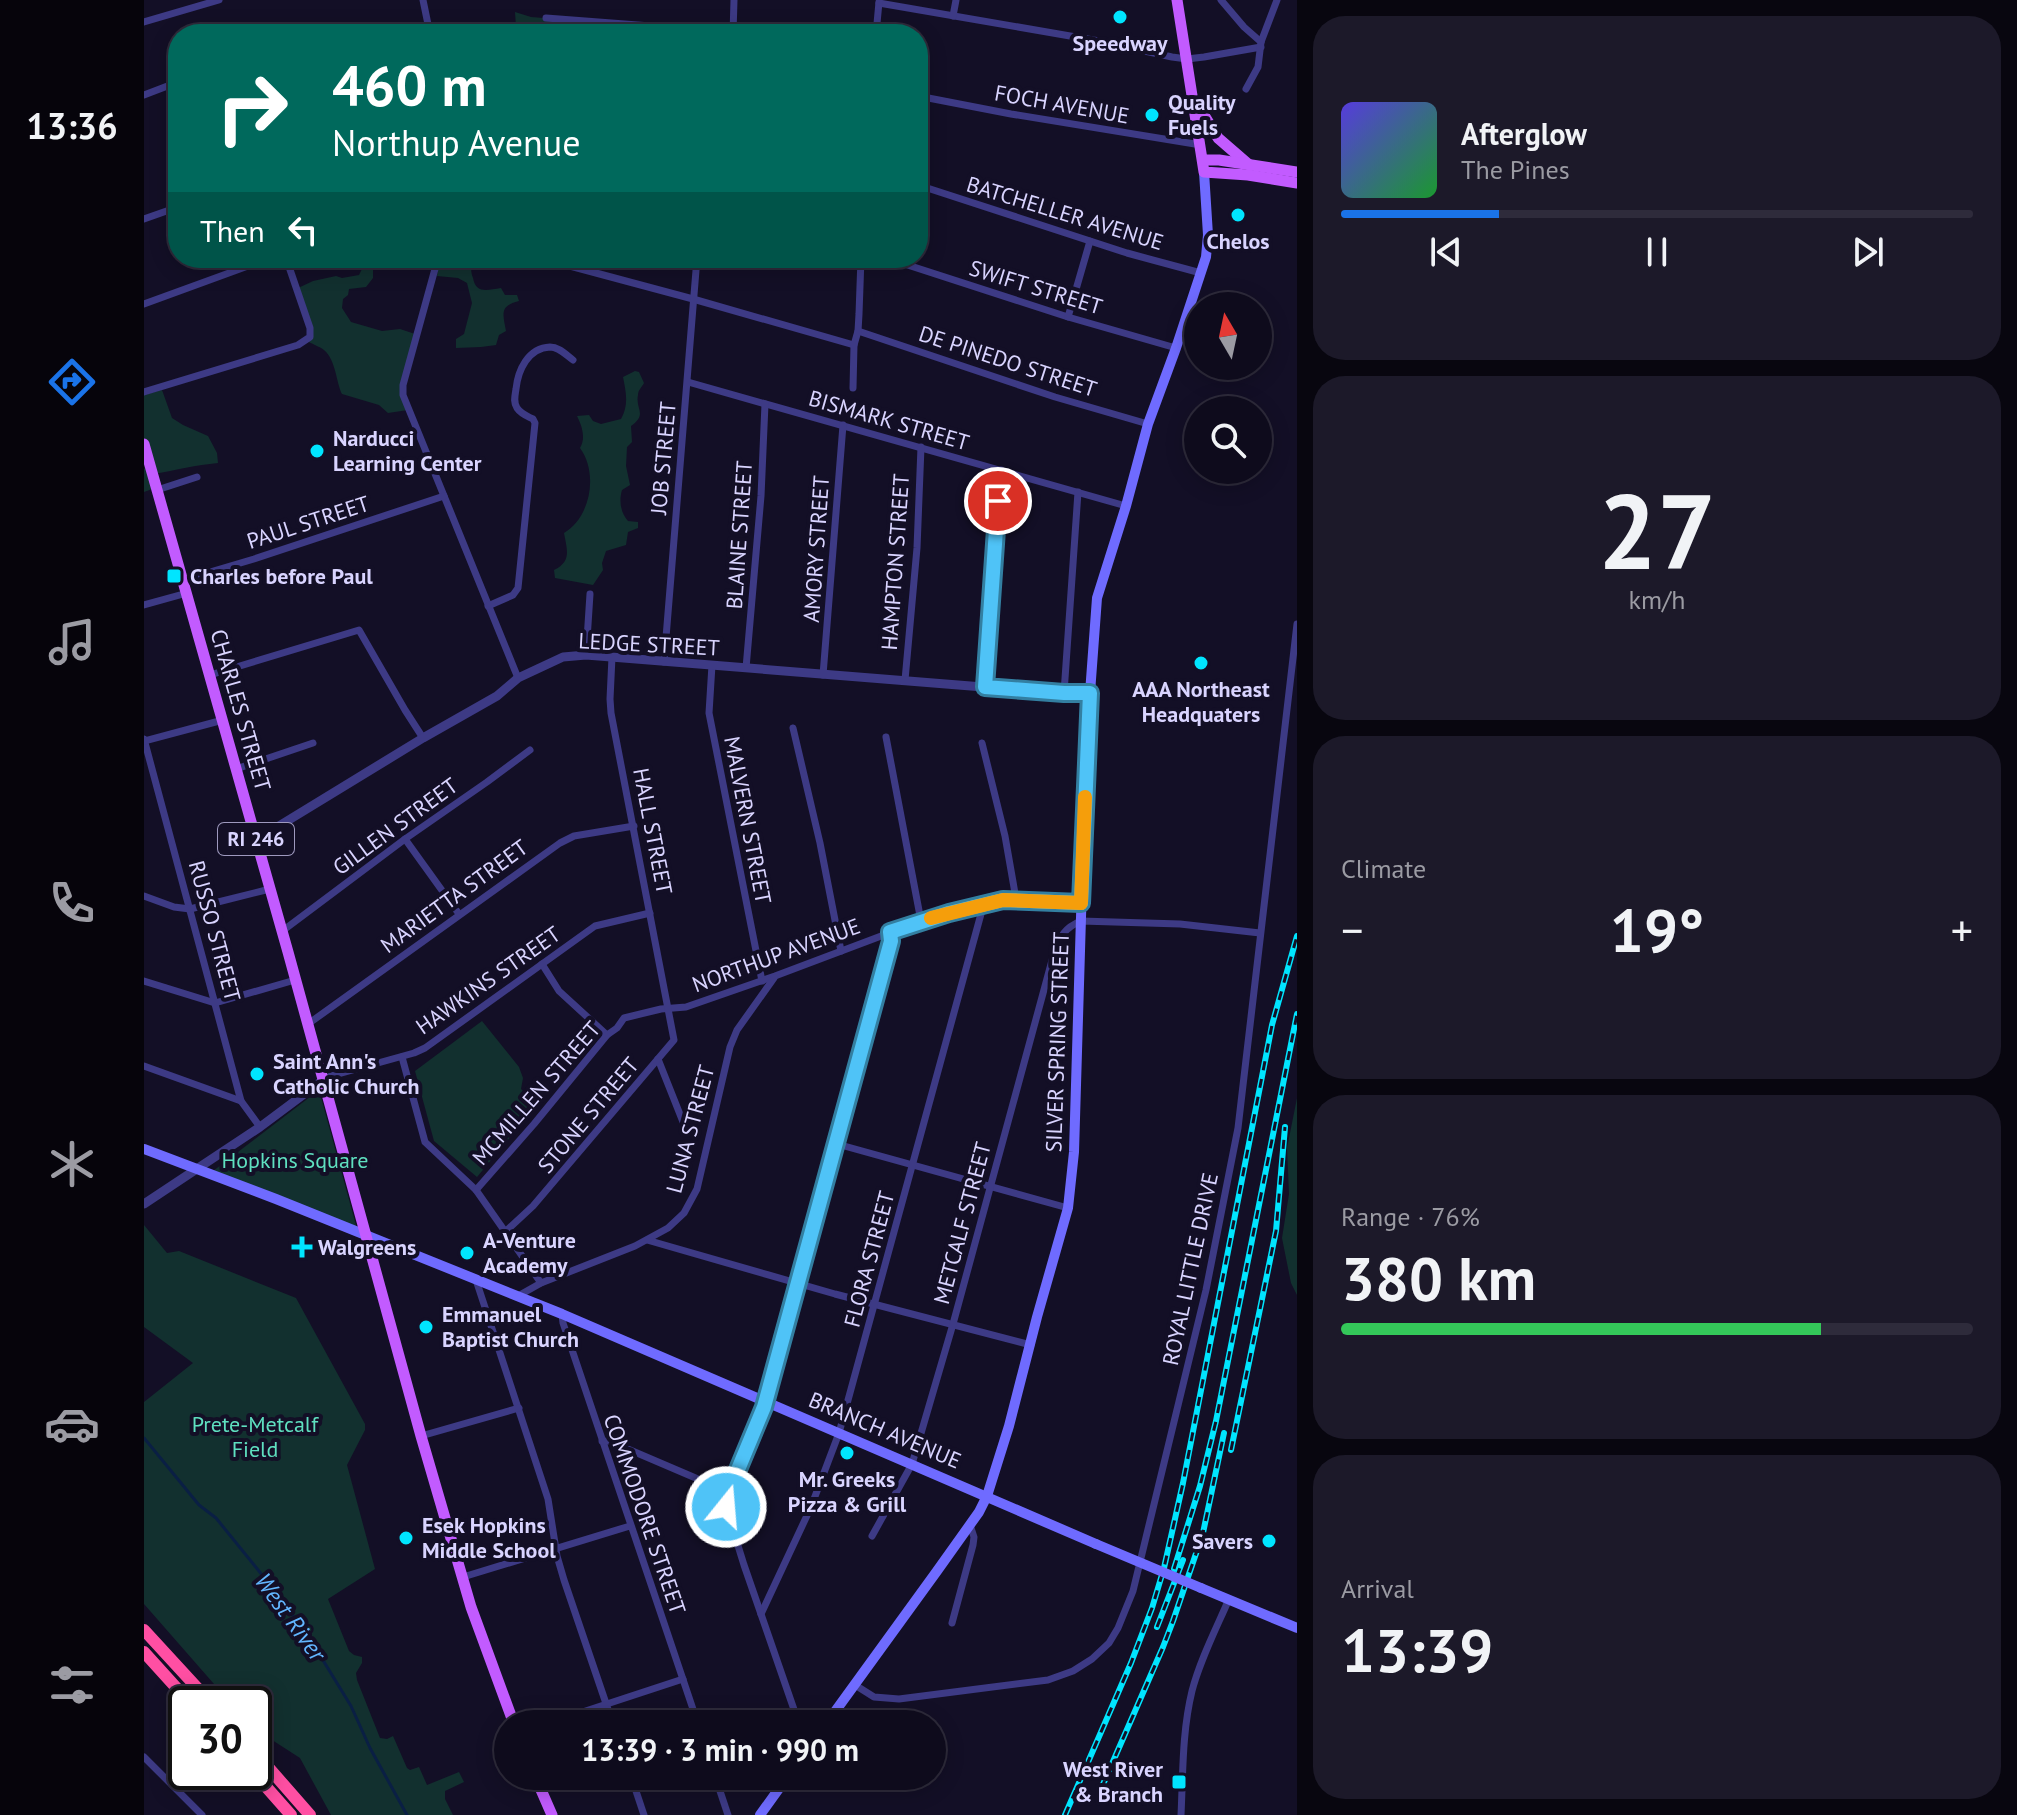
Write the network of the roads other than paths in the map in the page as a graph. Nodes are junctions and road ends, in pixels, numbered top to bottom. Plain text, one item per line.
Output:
1 (219, 0) edge
2 (423, 0) edge
3 (734, 0) edge
4 (956, 0) edge
5 (1177, 0) edge
6 (1221, 0) edge
7 (1277, 0) edge
8 (879, 2) edge
9 (953, 16) junction
10 (546, 18) dead end
11 (1027, 18) dead end
12 (144, 22) edge
13 (428, 24) edge
14 (622, 24) edge
15 (733, 24) edge
16 (877, 24) edge
17 (1025, 29) junction
18 (1261, 44) junction
19 (1187, 59) junction
20 (168, 86) edge
21 (1246, 89) dead end
22 (144, 95) edge
23 (1193, 97) junction
24 (928, 98) edge
25 (1201, 145) junction
26 (1250, 165) junction
27 (1203, 166) junction
28 (1292, 176) edge
29 (928, 188) edge
30 (168, 211) edge
31 (144, 219) edge
32 (1090, 241) junction
33 (243, 268) edge
34 (289, 268) edge
35 (435, 268) edge
36 (577, 268) edge
37 (696, 268) edge
38 (861, 268) edge
39 (917, 268) edge
40 (1201, 273) junction
41 (693, 299) junction
42 (144, 304) edge
43 (1068, 317) junction
44 (858, 331) junction
45 (854, 345) junction
46 (1176, 348) junction
47 (573, 360) dead end
48 (688, 382) junction
49 (853, 388) dead end
50 (144, 392) edge
51 (765, 404) junction
52 (1148, 424) junction
53 (843, 425) junction
54 (144, 444) edge
55 (921, 447) junction
56 (1001, 470) junction
57 (197, 477) dead end
58 (157, 490) junction
59 (1078, 492) junction
60 (444, 496) junction
61 (1126, 506) junction
62 (185, 586) junction
63 (590, 594) dead end
64 (144, 605) edge
65 (488, 606) junction
66 (1297, 624) edge
67 (586, 655) junction
68 (612, 657) junction
69 (664, 662) junction
70 (712, 665) junction
71 (746, 668) junction
72 (210, 675) junction
73 (823, 675) junction
74 (518, 678) junction
75 (905, 680) junction
76 (985, 687) junction
77 (1064, 693) junction
78 (1090, 693) junction
79 (223, 720) junction
80 (793, 728) dead end
81 (886, 737) dead end
82 (423, 738) junction
83 (144, 740) edge
84 (313, 743) dead end
85 (982, 743) dead end
86 (530, 750) dead end
87 (236, 769) junction
88 (634, 826) junction
89 (405, 839) junction
90 (256, 840) junction
91 (270, 889) junction
92 (144, 896) edge
93 (1016, 899) junction
94 (984, 903) junction
95 (1081, 903) junction
96 (190, 909) junction
97 (650, 913) junction
98 (459, 914) junction
99 (921, 921) junction
100 (1081, 921) junction
101 (281, 932) junction
102 (890, 932) junction
103 (1260, 933) junction
104 (841, 951) junction
105 (542, 964) junction
106 (775, 976) junction
107 (295, 980) junction
108 (144, 981) edge
109 (762, 981) junction
110 (215, 1003) junction
111 (669, 1010) junction
112 (308, 1024) junction
113 (607, 1035) junction
114 (402, 1057) junction
115 (658, 1059) junction
116 (144, 1066) edge
117 (323, 1080) junction
118 (241, 1101) junction
119 (260, 1127) junction
120 (685, 1127) dead end
121 (837, 1144) junction
122 (144, 1149) edge
123 (914, 1164) junction
124 (195, 1169) junction
125 (989, 1187) junction
126 (476, 1190) junction
127 (144, 1204) edge
128 (1068, 1208) junction
129 (505, 1232) junction
130 (366, 1235) junction
131 (647, 1240) junction
132 (476, 1280) junction
133 (798, 1282) junction
134 (541, 1283) junction
135 (518, 1296) junction
136 (875, 1304) junction
137 (562, 1314) junction
138 (953, 1324) junction
139 (1031, 1345) junction
140 (766, 1401) junction
141 (519, 1408) junction
142 (839, 1433) junction
143 (421, 1436) junction
144 (602, 1441) junction
145 (912, 1464) junction
146 (727, 1496) junction
147 (987, 1496) junction
148 (970, 1525) junction
149 (630, 1526) junction
150 (872, 1536) dead end
151 (556, 1550) junction
152 (463, 1577) junction
153 (1229, 1599) junction
154 (761, 1614) junction
155 (952, 1623) dead end
156 (1297, 1628) edge
157 (144, 1630) edge
158 (144, 1652) edge
159 (683, 1679) junction
160 (855, 1685) junction
161 (175, 1686) edge
162 (195, 1686) edge
163 (606, 1703) junction
164 (509, 1710) edge
165 (586, 1710) edge
166 (608, 1710) edge
167 (693, 1710) edge
168 (794, 1710) edge
169 (836, 1710) edge
170 (144, 1757) edge
171 (272, 1772) edge
172 (269, 1790) edge
173 (541, 1790) edge
174 (636, 1790) edge
175 (720, 1790) edge
176 (778, 1790) edge
177 (202, 1815) edge
178 (291, 1815) edge
179 (310, 1815) edge
180 (552, 1815) edge
181 (644, 1815) edge
182 (728, 1815) edge
183 (760, 1815) edge
184 (1181, 1815) edge

1 - 12 street
2 - 13 street
3 - 15 street
4 - 9 street
5 - 19 main road
6 - 18 street
7 - 18 street
8 - 9 street
8 - 16 street
9 - 17 street
10 - 14 street
11 - 17 street
17 - 19 street
18 - 19 street
18 - 21 street
19 - 23 main road
20 - 22 street
23 - 25 main road
23 - 26 main road
24 - 25 street, FOCH AVENUE
25 - 27 main road
26 - 27 main road
26 - 28 main road
27 - 28 main road
27 - 40 main road, SILVER SPRING STREET
29 - 32 street, BATCHELLER AVENUE
30 - 31 street
32 - 40 street, BATCHELLER AVENUE
32 - 43 street
33 - 42 street
34 - 50 street
35 - 60 street
36 - 41 street
37 - 41 street, JOB STREET
38 - 44 street
39 - 43 street, SWIFT STREET
40 - 46 main road, SILVER SPRING STREET
41 - 45 street
41 - 48 street, JOB STREET
43 - 46 street, SWIFT STREET
44 - 45 street
44 - 52 street, DE PINEDO STREET
45 - 49 street
46 - 52 main road, SILVER SPRING STREET
47 - 65 street
48 - 51 street, BISMARK STREET
48 - 69 street, JOB STREET
51 - 53 street, BISMARK STREET
51 - 71 street, BLAINE STREET
52 - 61 main road, SILVER SPRING STREET
53 - 55 street, BISMARK STREET
53 - 73 street, AMORY STREET
54 - 58 main road, CHARLES STREET / RI 246
55 - 56 street, BISMARK STREET
55 - 75 street, HAMPTON STREET
56 - 59 street, BISMARK STREET
56 - 76 street
57 - 58 street
58 - 62 main road, CHARLES STREET / RI 246
59 - 61 street, BISMARK STREET
59 - 77 street
60 - 62 street, PAUL STREET
60 - 65 street
61 - 78 main road, SILVER SPRING STREET
62 - 64 street, PAUL STREET
62 - 72 main road, CHARLES STREET / RI 246
63 - 67 street
65 - 74 street
66 - 103 street, ROYAL LITTLE DRIVE
67 - 68 street, LEDGE STREET
67 - 74 street, LEDGE STREET
68 - 69 street, LEDGE STREET
68 - 88 street, HALL STREET
69 - 70 street, LEDGE STREET
70 - 71 street, LEDGE STREET
70 - 109 street, MALVERN STREET
71 - 73 street, LEDGE STREET
72 - 79 main road, CHARLES STREET / RI 246
72 - 82 street
73 - 75 street, LEDGE STREET
74 - 82 street, LEDGE STREET
75 - 76 street, LEDGE STREET
76 - 77 street, LEDGE STREET
77 - 78 street, LEDGE STREET
78 - 95 main road, SILVER SPRING STREET
79 - 83 street
79 - 87 main road, CHARLES STREET / RI 246
80 - 104 street
81 - 99 street
82 - 90 street, LEDGE STREET
83 - 96 street, RUSSO STREET
84 - 87 street
85 - 93 street
86 - 89 street, GILLEN STREET
87 - 90 main road, CHARLES STREET / RI 246
88 - 97 street, HALL STREET
88 - 98 street, MARIETTA STREET
89 - 98 street
89 - 101 street, GILLEN STREET
90 - 91 main road, CHARLES STREET / RI 246
91 - 96 street
91 - 101 main road, CHARLES STREET / RI 246
92 - 96 street
93 - 94 street, NORTHUP AVENUE
93 - 95 street, NORTHUP AVENUE
94 - 99 street, NORTHUP AVENUE
94 - 123 street, FLORA STREET
95 - 100 main road, SILVER SPRING STREET
96 - 110 street, RUSSO STREET
97 - 105 street, HAWKINS STREET
97 - 111 street, HALL STREET
98 - 112 street, MARIETTA STREET
99 - 102 street, NORTHUP AVENUE
100 - 103 street
100 - 125 street, METCALF STREET
100 - 128 main road, SILVER SPRING STREET
101 - 107 main road, CHARLES STREET / RI 246
102 - 104 street, NORTHUP AVENUE
102 - 121 street
103 - 160 street, ROYAL LITTLE DRIVE
104 - 106 street, NORTHUP AVENUE
105 - 113 street
105 - 114 street, HAWKINS STREET
106 - 109 street, NORTHUP AVENUE
106 - 131 street, LUNA STREET
107 - 110 street
107 - 112 main road, CHARLES STREET / RI 246
108 - 110 street
109 - 111 street, NORTHUP AVENUE
110 - 118 street, RUSSO STREET
111 - 113 street, MCMILLEN STREET
111 - 115 street, STONE STREET
112 - 117 main road, CHARLES STREET / RI 246
113 - 126 street, MCMILLEN STREET
114 - 117 street, HAWKINS STREET
114 - 126 street
115 - 120 street
115 - 129 street, STONE STREET
116 - 118 street
117 - 119 street, HAWKINS STREET
117 - 130 main road, CHARLES STREET / RI 246
118 - 119 street, RUSSO STREET
119 - 124 street, HAWKINS STREET
121 - 123 street
121 - 133 street
122 - 124 main road, BRANCH AVENUE
123 - 125 street
123 - 136 street, FLORA STREET
124 - 127 street, HAWKINS STREET
124 - 130 main road, BRANCH AVENUE
125 - 128 street
125 - 138 street, METCALF STREET
126 - 129 street
128 - 139 main road, SILVER SPRING STREET
129 - 134 street
130 - 132 main road, BRANCH AVENUE
130 - 143 main road, CHARLES STREET / RI 246
131 - 133 street
131 - 134 street, LUNA STREET
132 - 135 main road, BRANCH AVENUE
132 - 141 street
133 - 136 street
133 - 140 street
134 - 135 street, LUNA STREET
135 - 137 main road, BRANCH AVENUE
136 - 138 street
136 - 142 street, FLORA STREET
137 - 140 main road, BRANCH AVENUE
137 - 144 street, COMMODORE STREET
138 - 139 street
138 - 145 street, METCALF STREET
139 - 147 main road, SILVER SPRING STREET
140 - 142 main road, BRANCH AVENUE
140 - 146 street
141 - 143 street
141 - 151 street
142 - 145 main road, BRANCH AVENUE
142 - 154 street, FLORA STREET
143 - 152 main road, CHARLES STREET / RI 246
144 - 146 street
144 - 149 street, COMMODORE STREET
145 - 147 main road, BRANCH AVENUE
145 - 150 street, METCALF STREET
146 - 154 street
147 - 148 main road, SILVER SPRING STREET
147 - 153 main road, BRANCH AVENUE, bridge
148 - 155 street
148 - 160 main road, SILVER SPRING STREET
149 - 151 street
149 - 159 street, COMMODORE STREET
151 - 152 street
151 - 163 street
152 - 164 main road, CHARLES STREET / RI 246
153 - 156 main road, BRANCH AVENUE
153 - 184 street
154 - 168 street
157 - 162 highway
158 - 161 highway
159 - 163 street
159 - 167 street, COMMODORE STREET
160 - 169 main road, SILVER SPRING STREET
163 - 165 street
163 - 166 street
170 - 177 street
171 - 179 highway
172 - 178 highway
173 - 180 main road
174 - 181 street
175 - 182 street
176 - 183 main road

